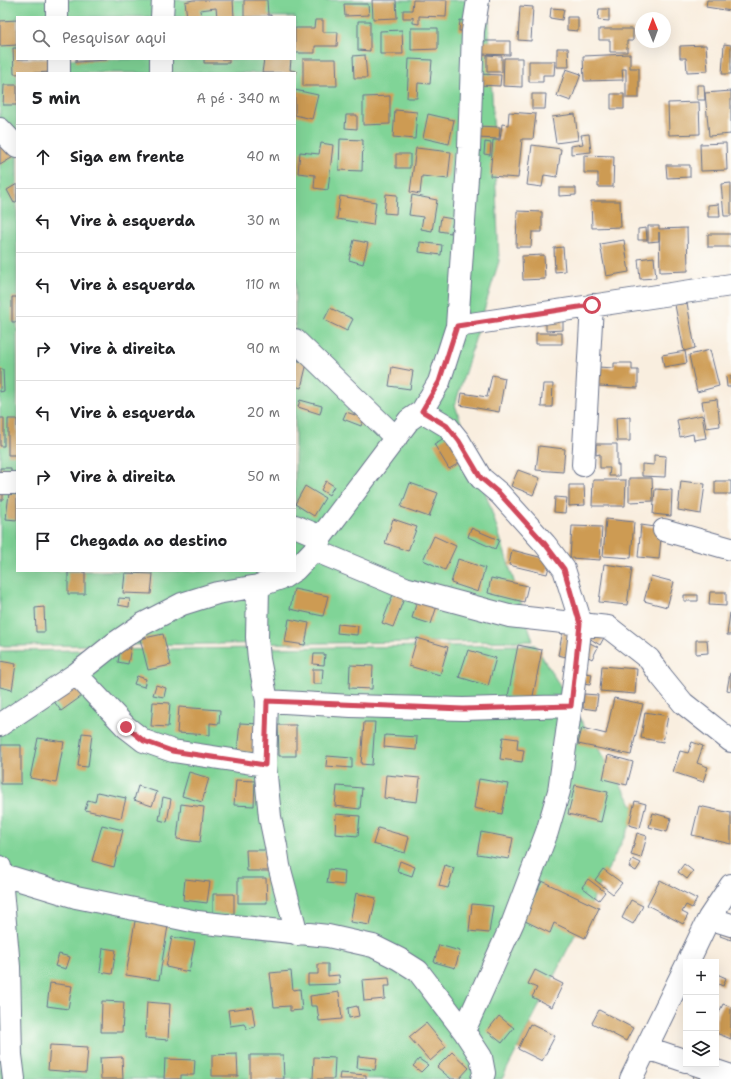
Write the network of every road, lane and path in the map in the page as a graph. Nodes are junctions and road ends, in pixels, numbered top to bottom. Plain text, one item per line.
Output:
1 (57, 0) edge
2 (163, 0) edge
3 (478, 0) edge
4 (57, 16) edge
5 (162, 16) edge
6 (59, 60) edge
7 (161, 60) edge
8 (60, 72) edge
9 (161, 72) edge
10 (0, 130) edge
11 (16, 146) edge
12 (731, 285) edge
13 (592, 305) junction
14 (457, 326) junction
15 (296, 341) edge
16 (422, 411) junction
17 (396, 438) junction
18 (583, 465) dead end
19 (16, 482) edge
20 (0, 483) edge
21 (296, 527) edge
22 (664, 530) dead end
23 (318, 544) junction
24 (731, 549) edge
25 (296, 568) edge
26 (291, 572) edge
27 (258, 586) junction
28 (580, 624) junction
29 (76, 674) junction
30 (267, 701) junction
31 (571, 706) junction
32 (0, 725) edge
33 (731, 741) edge
34 (265, 765) junction
35 (0, 872) edge
36 (731, 885) edge
37 (709, 918) junction
38 (731, 925) edge
39 (297, 934) junction
40 (689, 959) edge
41 (683, 972) edge
42 (464, 1031) junction
43 (647, 1048) junction
44 (683, 1060) edge
45 (704, 1067) edge
46 (731, 1076) edge
47 (14, 1079) edge
48 (482, 1079) edge
49 (631, 1079) edge

1 - 4 street
2 - 5 street
3 - 14 street
6 - 8 street
7 - 9 street
10 - 11 street
12 - 13 street
13 - 14 street
13 - 18 street
14 - 16 street
15 - 17 street
16 - 17 street
16 - 28 street
17 - 23 street
19 - 20 street
21 - 23 street
22 - 24 street
23 - 25 street
23 - 28 street
26 - 27 street
27 - 29 street
27 - 30 street
28 - 31 street
28 - 33 street
29 - 32 street
29 - 34 street
30 - 31 street
30 - 34 street
31 - 42 street
34 - 39 street
35 - 39 street
35 - 47 street
36 - 37 street
37 - 38 street
37 - 40 street
39 - 42 street
41 - 43 street
42 - 48 street
43 - 44 street
43 - 49 street
45 - 46 street

